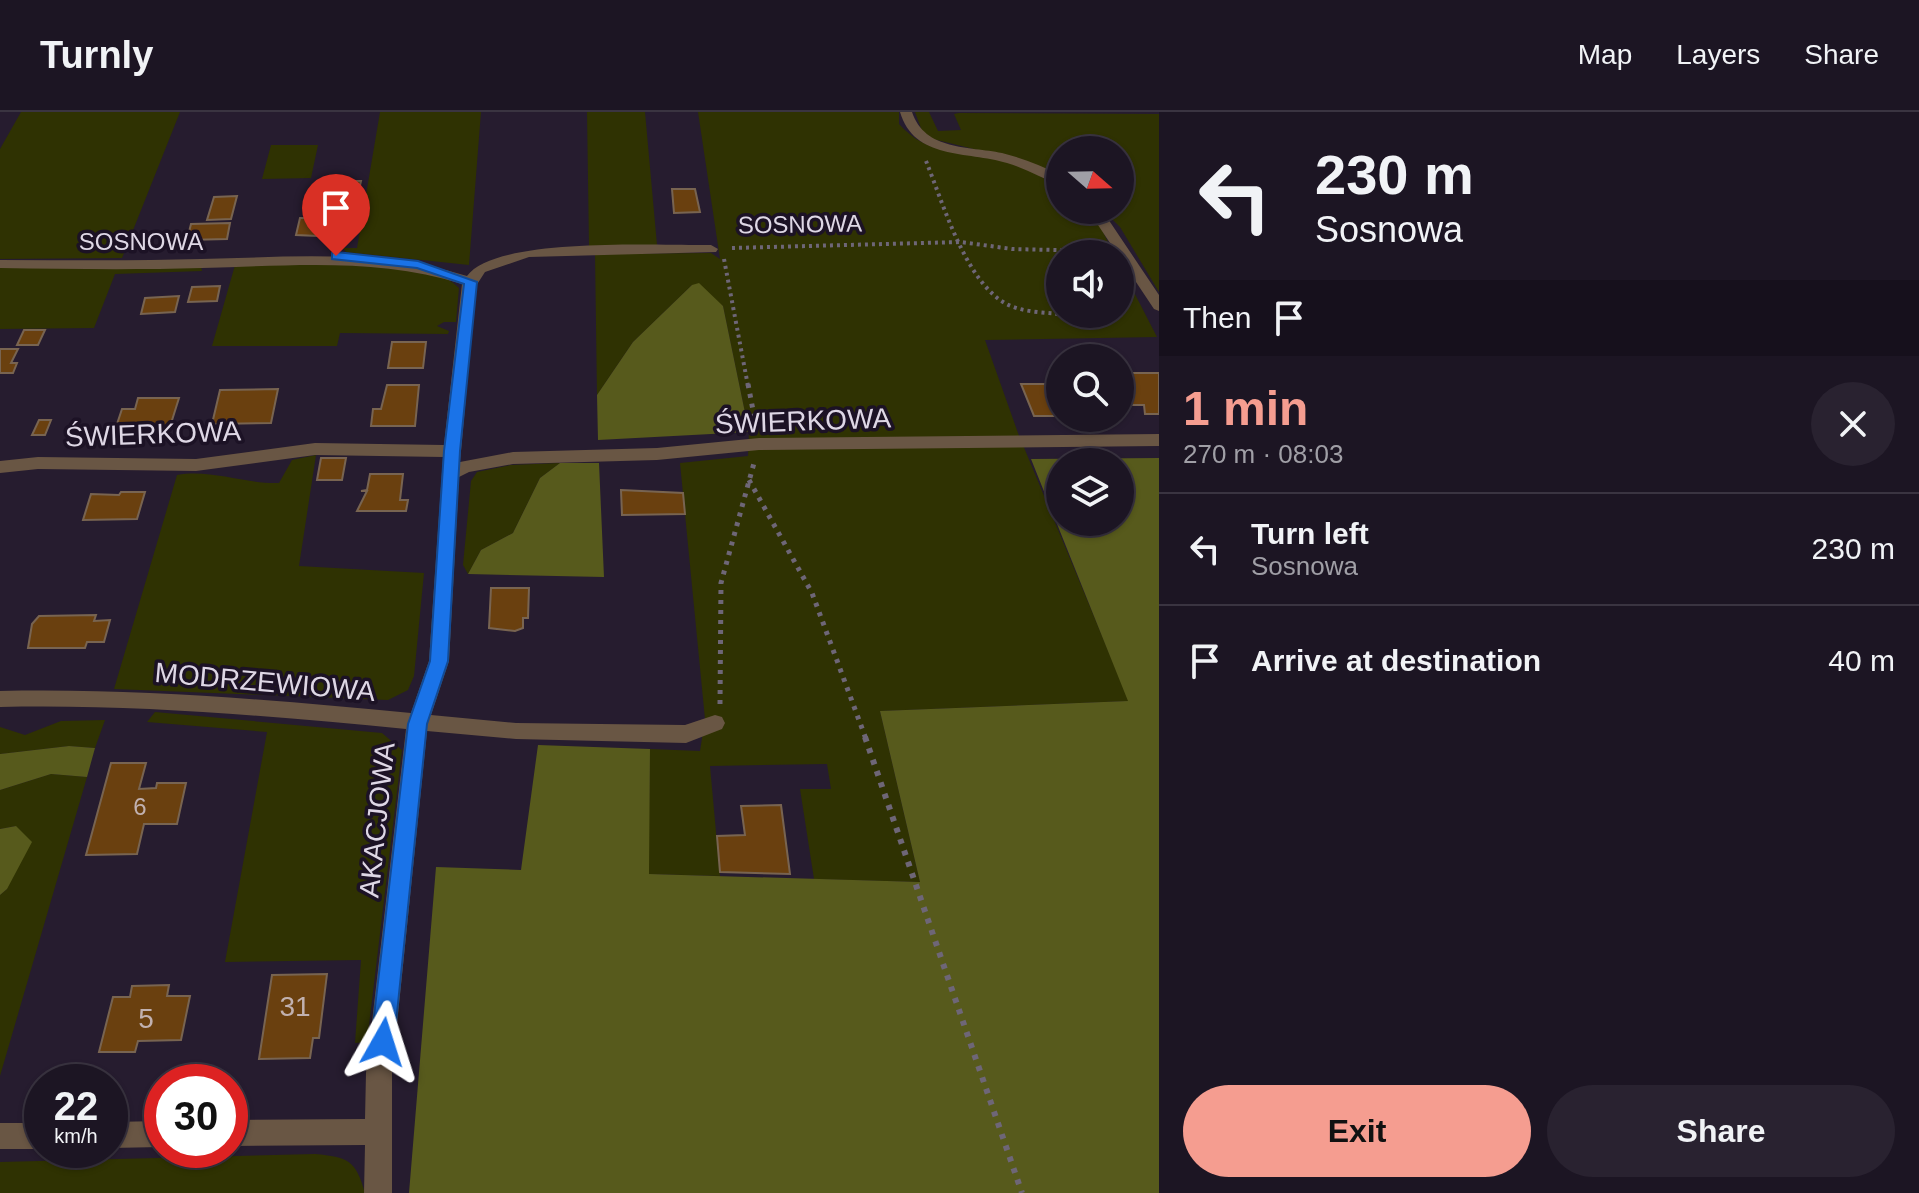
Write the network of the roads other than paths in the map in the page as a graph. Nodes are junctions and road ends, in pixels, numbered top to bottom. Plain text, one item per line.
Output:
1 (906, 112) edge
2 (1046, 174) edge
3 (1105, 224) edge
4 (711, 249) road end
5 (0, 264) edge
6 (475, 276) junction
7 (1159, 306) edge
8 (1159, 440) edge
9 (452, 451) junction
10 (0, 467) edge
11 (451, 474) junction
12 (0, 699) edge
13 (715, 723) road end
14 (417, 724) junction
15 (380, 1132) junction
16 (248, 1133) edge
17 (0, 1136) edge
18 (24, 1136) edge
19 (378, 1193) edge

1 - 2 street
3 - 7 street
4 - 6 street, SOSNOWA
5 - 6 street, SOSNOWA
6 - 9 street, AKACJOWA
8 - 11 street, ŚWIERKOWA
9 - 10 street, ŚWIERKOWA
9 - 11 street, AKACJOWA
11 - 14 street, AKACJOWA
12 - 14 street, MODRZEWIOWA
13 - 14 street, MODRZEWIOWA
14 - 15 street, AKACJOWA
15 - 16 street
15 - 19 street, AKACJOWA
17 - 18 street

